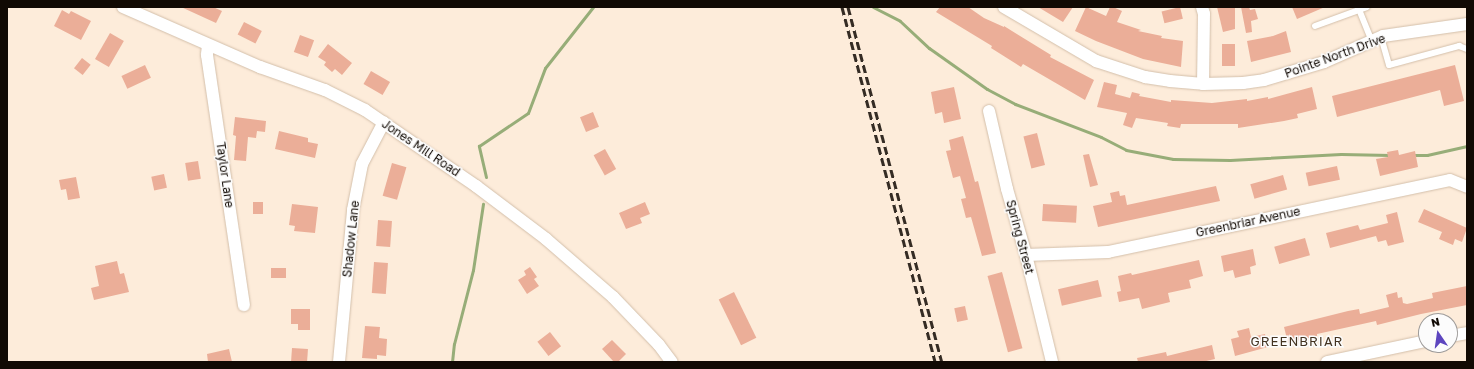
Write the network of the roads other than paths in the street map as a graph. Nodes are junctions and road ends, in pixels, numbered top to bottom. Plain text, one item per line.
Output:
1 (124, 7) edge
2 (1004, 7) edge
3 (1202, 7) edge
4 (1367, 7) edge
5 (1359, 8) edge
6 (1467, 24) edge
7 (1315, 26) dead end
8 (1376, 39) junction
9 (208, 45) junction
10 (1467, 49) edge
11 (1203, 84) junction
12 (989, 111) dead end
13 (384, 122) junction
14 (1467, 187) edge
15 (1026, 255) junction
16 (244, 305) dead end
17 (1418, 343) edge
18 (339, 362) edge
19 (672, 362) edge
20 (1052, 362) edge
21 (1327, 362) edge

1 - 9 street, Jones Mill Road
2 - 11 street, Pointe North Drive
3 - 11 street
4 - 5 lane
5 - 7 lane
5 - 8 lane
6 - 8 street, Pointe North Drive
8 - 10 lane
8 - 11 street, Pointe North Drive
9 - 13 street, Jones Mill Road
9 - 16 street, Taylor Lane
12 - 15 street, Spring Street
13 - 18 street, Shadow Lane
13 - 19 street, Jones Mill Road
14 - 15 street, Greenbriar Avenue
15 - 20 street, Spring Street
17 - 21 street

